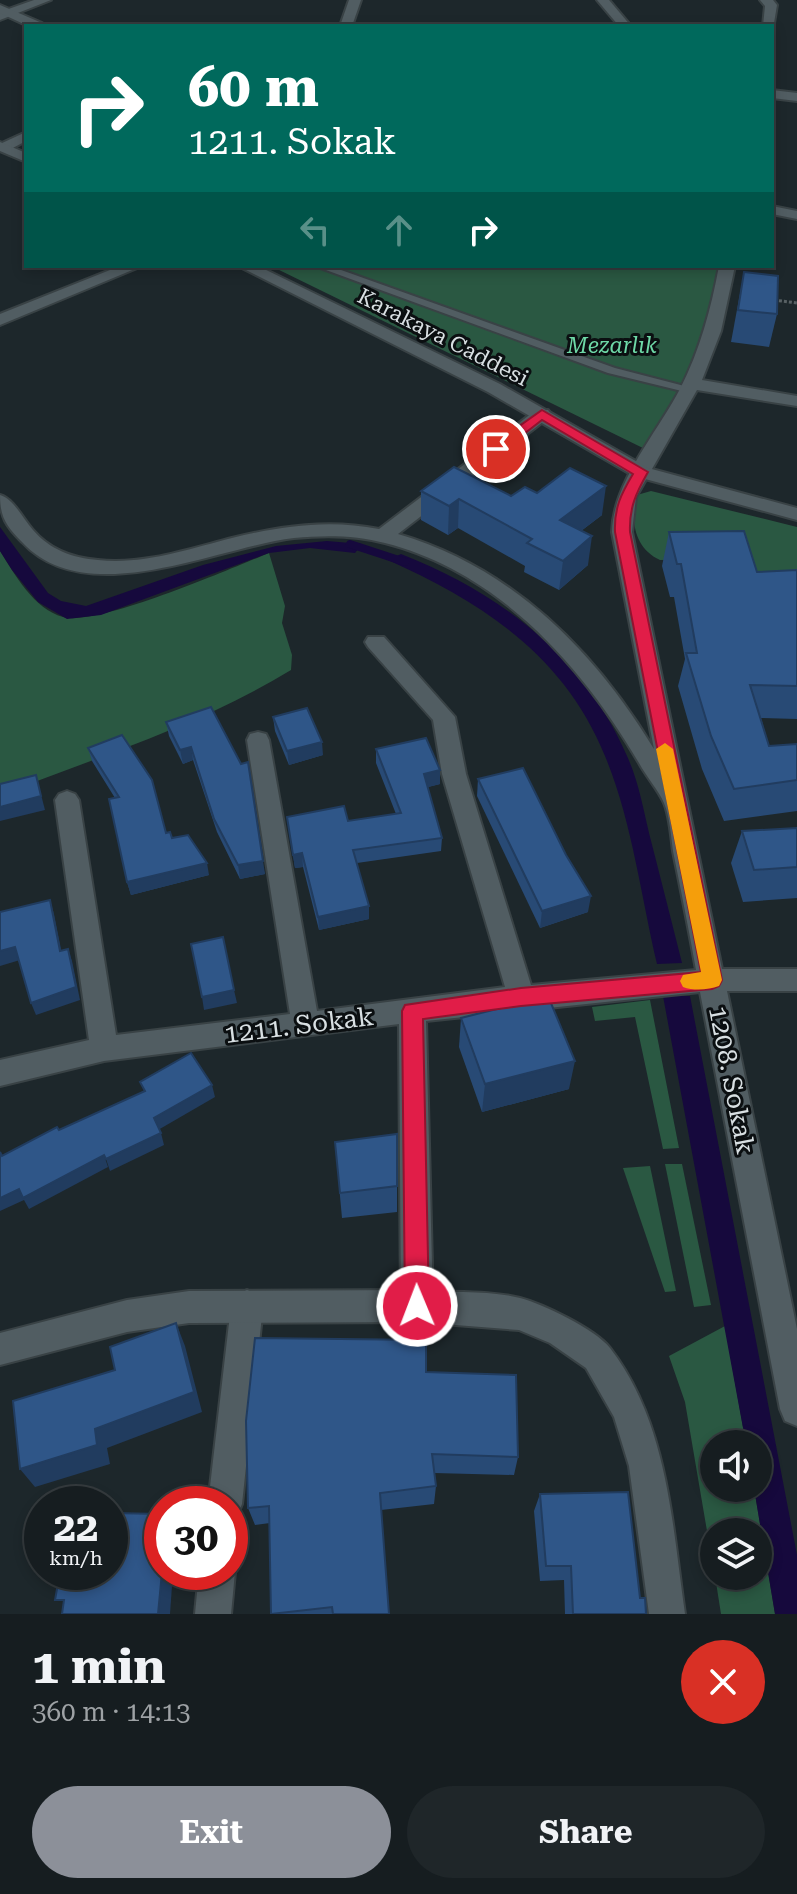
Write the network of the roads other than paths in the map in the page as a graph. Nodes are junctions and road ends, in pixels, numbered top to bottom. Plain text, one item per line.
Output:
1 (45, 0) edge
2 (355, 0) edge
3 (603, 0) edge
4 (766, 0) edge
5 (3, 13) edge
6 (33, 24) edge
7 (347, 24) edge
8 (623, 24) edge
9 (769, 24) edge
10 (774, 94) edge
11 (797, 97) edge
12 (24, 137) edge
13 (2, 146) edge
14 (24, 157) edge
15 (774, 210) edge
16 (797, 215) edge
17 (129, 268) edge
18 (252, 268) edge
19 (326, 268) edge
20 (727, 268) edge
21 (0, 320) edge
22 (692, 387) junction
23 (797, 401) edge
24 (542, 414) junction
25 (641, 472) junction
26 (0, 501) edge
27 (797, 514) edge
28 (382, 536) junction
29 (376, 642) dead end
30 (258, 740) dead end
31 (67, 800) dead end
32 (677, 805) junction
33 (712, 980) junction
34 (797, 980) edge
35 (521, 997) junction
36 (412, 1011) junction
37 (305, 1023) junction
38 (104, 1049) junction
39 (0, 1073) edge
40 (247, 1306) junction
41 (417, 1306) junction
42 (0, 1349) edge
43 (797, 1409) edge
44 (227, 1486) edge
45 (215, 1590) edge
46 (213, 1614) edge
47 (667, 1614) edge

1 - 5 street
2 - 7 street
3 - 8 street
4 - 9 street
5 - 6 street
10 - 11 street
12 - 13 street
13 - 14 street
15 - 16 street
17 - 21 street
18 - 24 street, Karakaya Caddesi
19 - 22 lane
20 - 22 street, 1208. Sokak
22 - 23 street
22 - 25 street, 1208. Sokak
24 - 25 street, Karakaya Caddesi
24 - 28 street
25 - 27 street, Karakaya Caddesi
25 - 32 street, 1208. Sokak
26 - 28 street
28 - 32 street
29 - 35 street
30 - 37 street
31 - 38 street
32 - 33 street, 1208. Sokak
33 - 34 street, 1211. Sokak
33 - 35 street, 1211. Sokak
33 - 43 street, 1208. Sokak
35 - 36 street, 1211. Sokak
36 - 37 street, 1211. Sokak
36 - 41 street
37 - 38 street, 1211. Sokak
38 - 39 street, 1211. Sokak
40 - 41 street
40 - 42 street
40 - 44 street
41 - 47 street
45 - 46 street

